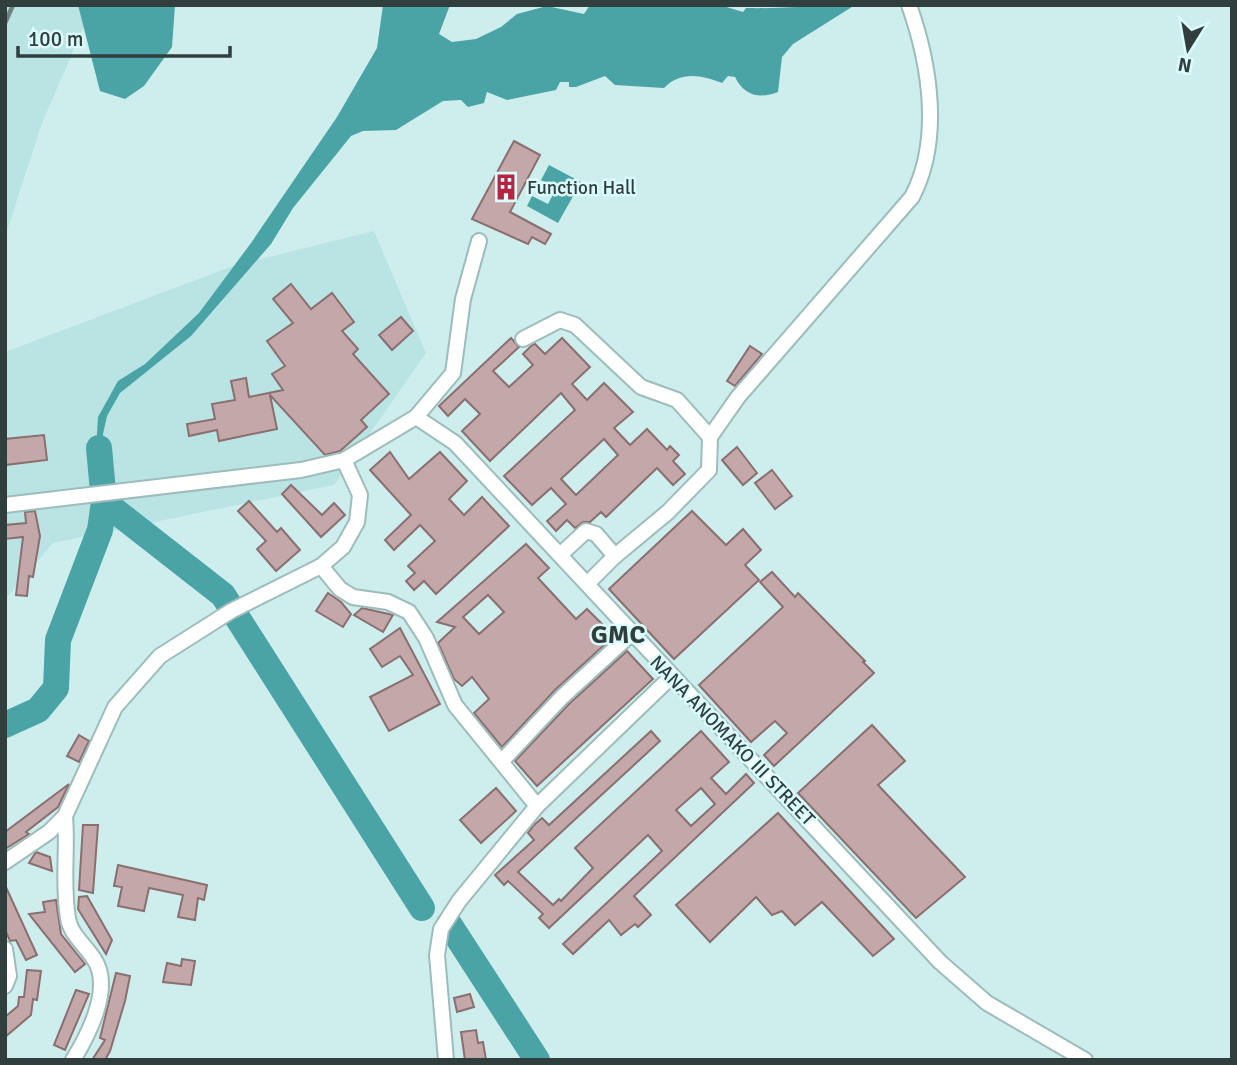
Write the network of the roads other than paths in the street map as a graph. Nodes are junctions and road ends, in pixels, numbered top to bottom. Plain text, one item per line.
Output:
1 (909, 5) edge
2 (479, 241) dead end
3 (523, 339) dead end
4 (416, 417) junction
5 (710, 437) junction
6 (344, 460) junction
7 (5, 505) edge
8 (561, 554) junction
9 (615, 556) junction
10 (321, 566) junction
11 (588, 583) junction
12 (632, 633) junction
13 (671, 677) junction
14 (502, 761) junction
15 (537, 806) junction
16 (65, 816) junction
17 (5, 862) edge
18 (5, 949) edge
19 (5, 986) edge
20 (73, 1060) edge
21 (446, 1060) edge
22 (1085, 1060) edge

1 - 5 street
2 - 4 street
3 - 5 street
4 - 6 street
4 - 8 street, NANA ANOMAKO III STREET
5 - 9 street
6 - 7 street
6 - 10 street
8 - 9 street
8 - 11 street, NANA ANOMAKO III STREET
9 - 11 street
10 - 14 street
10 - 16 street
11 - 12 street, NANA ANOMAKO III STREET
12 - 13 street, NANA ANOMAKO III STREET
12 - 14 street
13 - 15 street
13 - 22 street, NANA ANOMAKO III STREET
14 - 15 street
15 - 21 street
16 - 17 street
16 - 20 street
18 - 19 street

